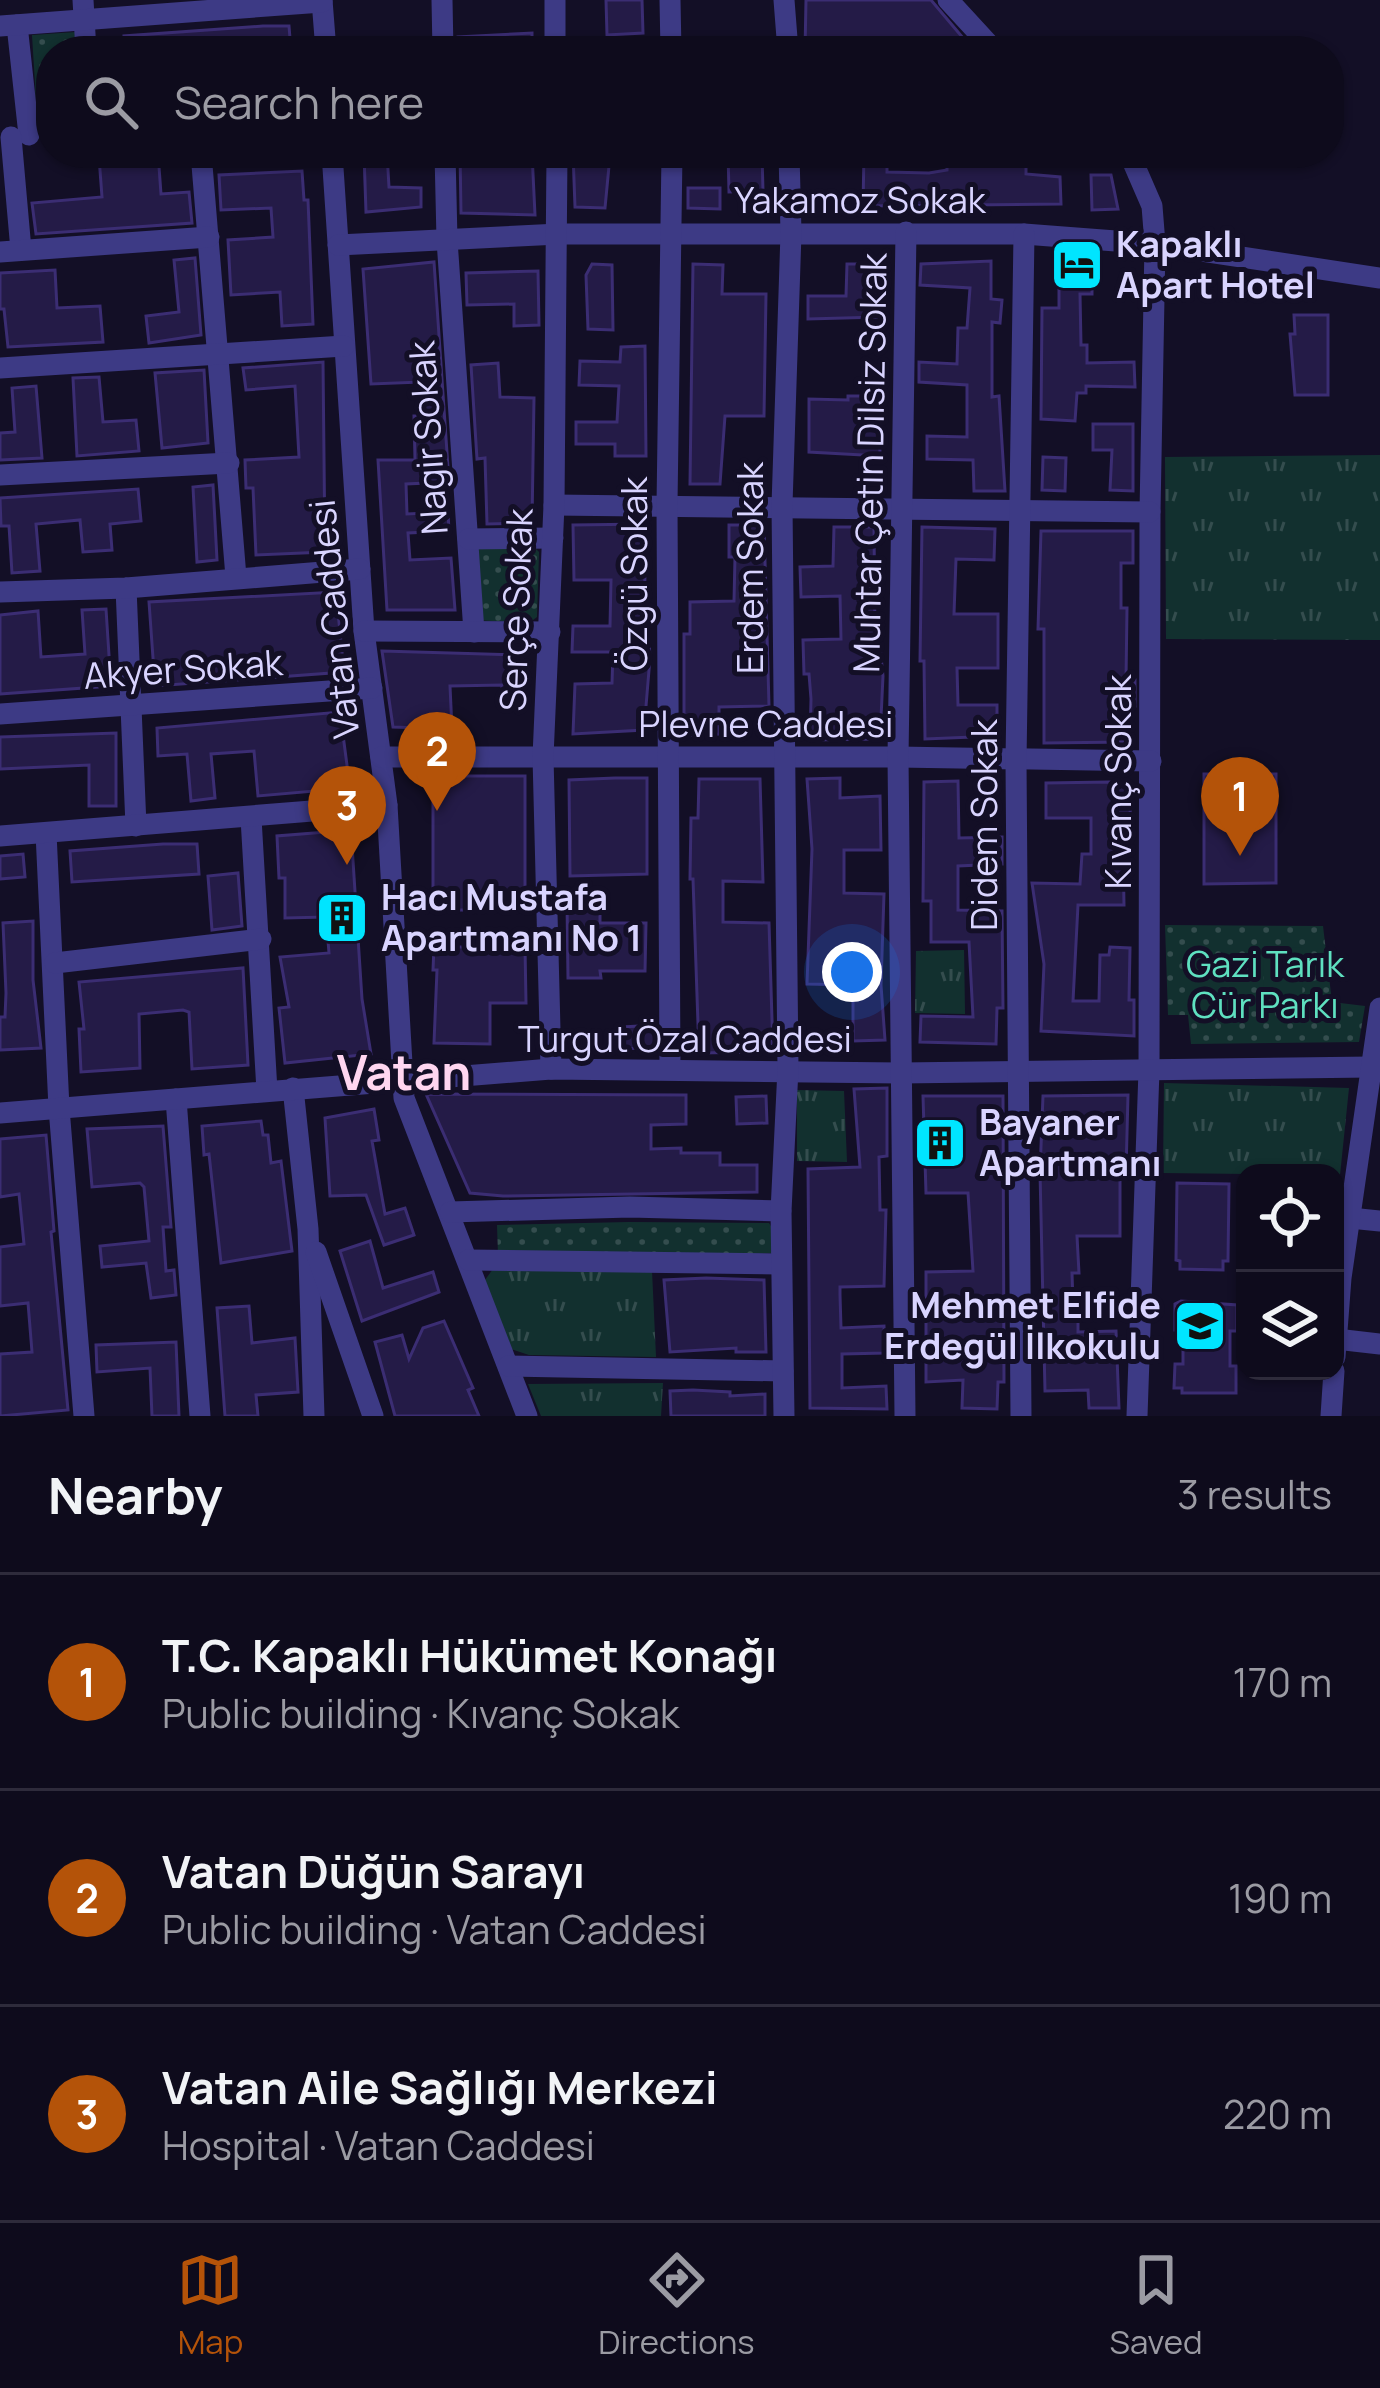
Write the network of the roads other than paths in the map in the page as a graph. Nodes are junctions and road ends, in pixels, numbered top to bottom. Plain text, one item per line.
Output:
1 (442, 0) edge
2 (555, 0) edge
3 (670, 0) edge
4 (784, 0) edge
5 (948, 0) edge
6 (322, 1) edge
7 (84, 9) edge
8 (9, 26) edge
9 (325, 36) edge
10 (443, 36) edge
11 (556, 36) edge
12 (671, 36) edge
13 (787, 36) edge
14 (980, 36) edge
15 (23, 136) edge
16 (202, 168) edge
17 (333, 168) edge
18 (445, 168) edge
19 (557, 168) edge
20 (672, 168) edge
21 (789, 168) edge
22 (1136, 168) edge
23 (906, 232) junction
24 (674, 233) junction
25 (790, 233) junction
26 (1024, 234) junction
27 (559, 235) junction
28 (209, 237) junction
29 (447, 240) junction
30 (1155, 244) junction
31 (338, 245) junction
32 (11, 251) edge
33 (1380, 278) edge
34 (344, 346) junction
35 (218, 353) junction
36 (0, 368) edge
37 (229, 464) junction
38 (0, 476) edge
39 (554, 505) junction
40 (667, 505) junction
41 (782, 506) junction
42 (902, 506) junction
43 (1018, 509) junction
44 (1150, 512) junction
45 (553, 538) junction
46 (468, 539) junction
47 (360, 569) junction
48 (236, 578) junction
49 (126, 588) junction
50 (0, 592) edge
51 (364, 632) junction
52 (474, 632) junction
53 (550, 632) junction
54 (371, 688) junction
55 (131, 706) junction
56 (0, 714) edge
57 (381, 757) junction
58 (543, 757) junction
59 (667, 757) junction
60 (783, 757) junction
61 (898, 757) junction
62 (1016, 761) junction
63 (1151, 761) junction
64 (387, 806) junction
65 (251, 818) junction
66 (136, 826) junction
67 (46, 832) junction
68 (0, 836) edge
69 (261, 939) junction
70 (55, 963) junction
71 (1380, 1008) edge
72 (1371, 1067) junction
73 (670, 1068) junction
74 (551, 1069) junction
75 (788, 1069) junction
76 (1149, 1070) junction
77 (1018, 1072) junction
78 (901, 1073) junction
79 (402, 1081) junction
80 (293, 1088) junction
81 (267, 1090) junction
82 (176, 1099) junction
83 (1373, 1101) edge
84 (59, 1108) junction
85 (0, 1113) edge
86 (781, 1210) junction
87 (450, 1212) junction
88 (1350, 1218) junction
89 (1380, 1221) edge
90 (308, 1229) junction
91 (468, 1259) junction
92 (781, 1264) junction
93 (1344, 1272) edge
94 (1344, 1341) edge
95 (1380, 1344) edge
96 (508, 1366) junction
97 (783, 1371) junction
98 (1333, 1380) edge
99 (84, 1416) edge
100 (200, 1416) edge
101 (314, 1416) edge
102 (373, 1416) edge
103 (527, 1416) edge
104 (784, 1416) edge
105 (905, 1416) edge
106 (1021, 1416) edge
107 (1137, 1416) edge
108 (1331, 1416) edge

1 - 10 street
2 - 11 street
3 - 12 street
4 - 13 street
5 - 14 street
6 - 7 street
6 - 9 street
7 - 8 street
8 - 15 street
15 - 32 street
16 - 28 street
17 - 31 street, Vatan Caddesi
18 - 29 street, Nagir Sokak
19 - 27 street, Serçe Sokak
20 - 24 street, Özgü Sokak
21 - 25 street, Erdem Sokak
22 - 30 street, Kıvanç Sokak
23 - 25 street, Yakamoz Sokak
23 - 26 street, Yakamoz Sokak
23 - 42 street, Muhtar Çetin Dilsiz Sokak
24 - 25 street, Yakamoz Sokak
24 - 27 street, Yakamoz Sokak
24 - 40 street, Özgü Sokak
25 - 41 street, Erdem Sokak
26 - 30 street, Yakamoz Sokak
26 - 43 street, Didem Sokak
27 - 29 street, Yakamoz Sokak
27 - 39 street, Serçe Sokak
28 - 32 street
28 - 35 street
29 - 31 street, Yakamoz Sokak
29 - 46 street, Nagir Sokak
30 - 33 street, Yakamoz Sokak
30 - 44 street, Kıvanç Sokak
31 - 34 street, Vatan Caddesi
34 - 35 street
34 - 47 street, Vatan Caddesi
35 - 36 street
35 - 37 street
37 - 38 street
37 - 48 street
39 - 40 street
39 - 45 street, Serçe Sokak
40 - 41 street
40 - 59 street, Özgü Sokak
41 - 42 street
41 - 60 street, Erdem Sokak
42 - 43 street
42 - 61 street, Muhtar Çetin Dilsiz Sokak
43 - 44 street
43 - 62 street, Didem Sokak
44 - 63 street, Kıvanç Sokak
45 - 46 street
45 - 53 street, Serçe Sokak
46 - 52 street, Nagir Sokak
47 - 48 street
47 - 51 street, Vatan Caddesi
48 - 49 street
49 - 50 street
49 - 55 street
51 - 52 street
51 - 54 street, Vatan Caddesi
52 - 53 street
53 - 58 street, Serçe Sokak
54 - 55 street, Akyer Sokak
54 - 57 street, Vatan Caddesi
55 - 56 street, Akyer Sokak
55 - 66 street
57 - 58 street, Plevne Caddesi
57 - 64 street, Vatan Caddesi
58 - 59 street, Plevne Caddesi
58 - 74 street, Serçe Sokak
59 - 60 street, Plevne Caddesi
59 - 73 street, Özgü Sokak
60 - 61 street, Plevne Caddesi
60 - 75 street, Erdem Sokak
61 - 62 street, Plevne Caddesi
61 - 78 street, Muhtar Çetin Dilsiz Sokak
62 - 63 street, Plevne Caddesi
62 - 77 street, Didem Sokak
63 - 76 street, Kıvanç Sokak
64 - 65 street
64 - 79 street, Vatan Caddesi
65 - 66 street
65 - 69 street
66 - 67 street
67 - 68 street
67 - 70 street
69 - 70 street
69 - 81 street
70 - 84 street
71 - 72 street
72 - 76 street, Turgut Özal Caddesi
72 - 83 street
73 - 74 street, Turgut Özal Caddesi
73 - 75 street, Turgut Özal Caddesi
74 - 79 street, Turgut Özal Caddesi
75 - 78 street, Turgut Özal Caddesi
75 - 86 street, Erdem Sokak
76 - 77 street, Turgut Özal Caddesi
76 - 107 street, Kıvanç Sokak
77 - 78 street, Turgut Özal Caddesi
77 - 106 street, Didem Sokak
78 - 105 street, Muhtar Çetin Dilsiz Sokak
79 - 80 street, Turgut Özal Caddesi
79 - 87 street, Vatan Caddesi
80 - 81 street, Turgut Özal Caddesi
80 - 90 street
81 - 82 street, Turgut Özal Caddesi
82 - 84 street, Turgut Özal Caddesi
82 - 100 street
83 - 88 street
84 - 85 street, Turgut Özal Caddesi
84 - 99 street
86 - 87 street
86 - 92 street, Erdem Sokak
87 - 91 street, Vatan Caddesi
88 - 89 street
88 - 93 street
90 - 101 street
90 - 102 street
91 - 92 street
91 - 96 street, Vatan Caddesi
92 - 97 street, Erdem Sokak
94 - 95 street
96 - 97 street
96 - 103 street, Vatan Caddesi
97 - 104 street, Erdem Sokak
98 - 108 street

